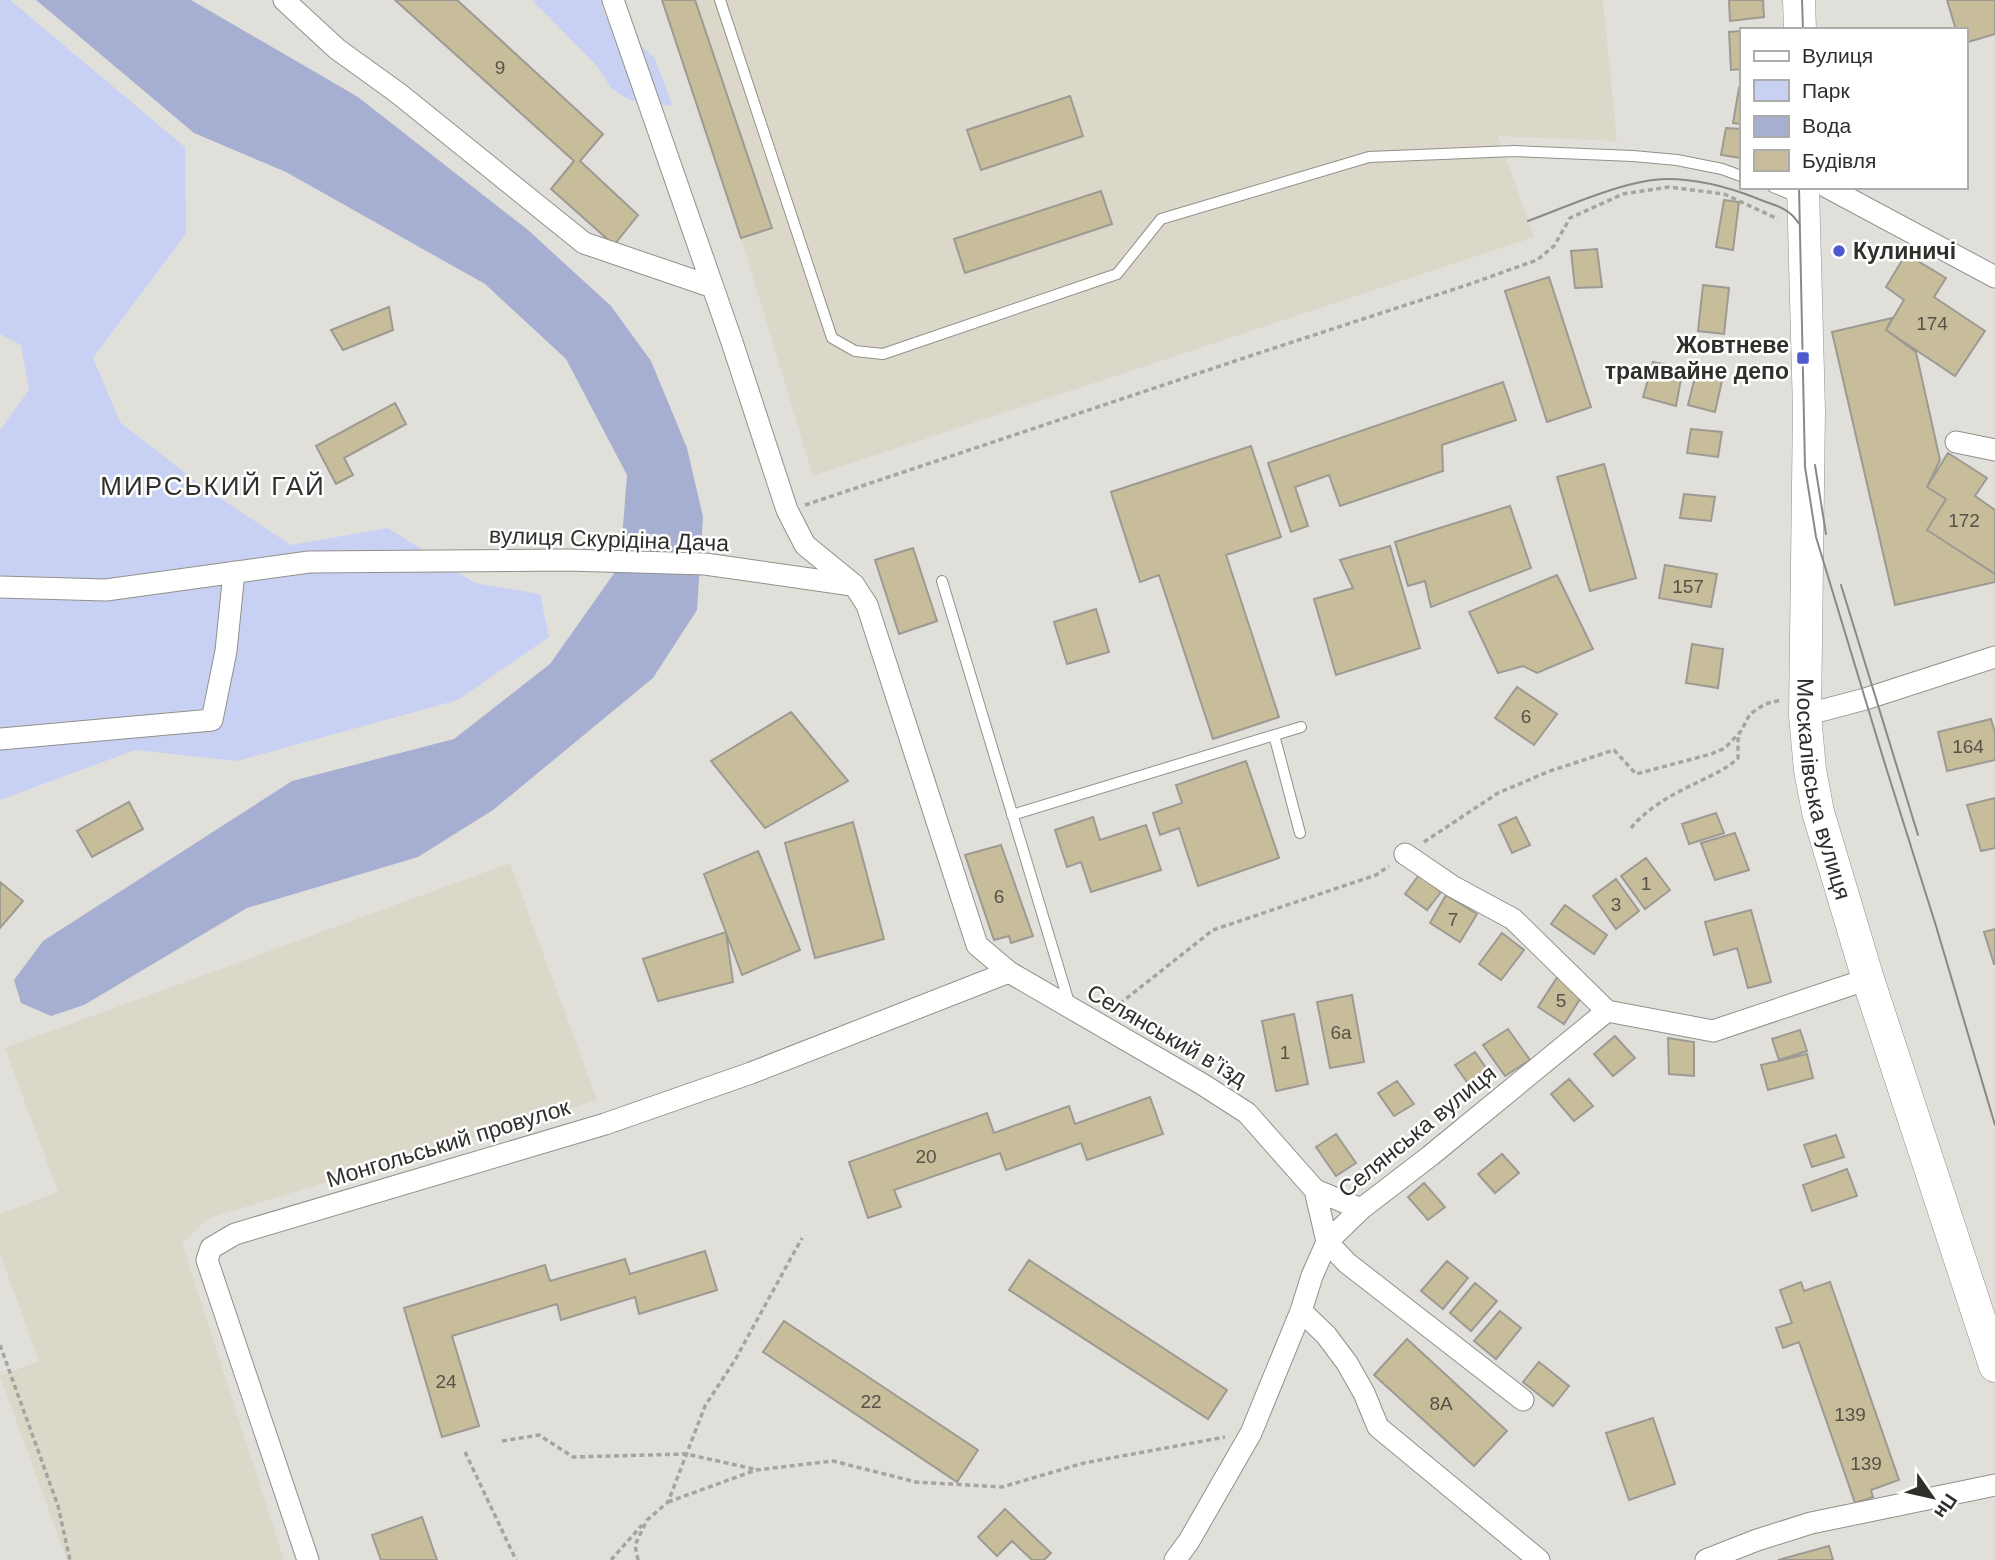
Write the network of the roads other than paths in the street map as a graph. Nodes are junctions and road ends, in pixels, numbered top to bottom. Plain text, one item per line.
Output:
1 (284, 0) edge
2 (613, 0) edge
3 (720, 0) edge
4 (1799, 0) edge
5 (1800, 28) edge
6 (1740, 176) edge
7 (1779, 189) edge
8 (1811, 192) edge
9 (1995, 277) edge
10 (713, 287) junction
11 (1956, 442) dead end
12 (1995, 450) edge
13 (234, 572) junction
14 (942, 581) dead end
15 (854, 585) junction
16 (0, 587) edge
17 (1995, 657) edge
18 (1806, 704) junction
19 (1301, 727) dead end
20 (1275, 735) junction
21 (0, 739) edge
22 (1012, 815) junction
23 (1300, 833) dead end
24 (1405, 854) road end
25 (1009, 972) junction
26 (1868, 979) junction
27 (1071, 1009) junction
28 (1607, 1011) junction
29 (1315, 1190) junction
30 (1361, 1209) junction
31 (1327, 1242) junction
32 (1301, 1311) junction
33 (1995, 1366) edge
34 (1523, 1400) dead end
35 (1995, 1485) edge
36 (308, 1560) edge
37 (1175, 1560) edge
38 (1539, 1560) edge
39 (1706, 1560) edge

1 - 10 street
2 - 10 street
3 - 6 lane
4 - 5 street
7 - 8 lane
8 - 9 street
8 - 18 street, Москалівська вулиця
10 - 15 street
11 - 12 street
13 - 15 street, вулиця Скурідіна Дача
13 - 16 street, вулиця Скурідіна Дача
13 - 21 street
14 - 22 lane
15 - 25 street
17 - 18 street
18 - 26 street, Москалівська вулиця
19 - 20 lane
20 - 22 lane
20 - 23 lane
22 - 27 lane
24 - 28 street
25 - 27 street, Селянський вʼїзд
25 - 36 street, Монгольський провулок
26 - 28 street
26 - 33 street, Москалівська вулиця
27 - 29 street, Селянський вʼїзд
28 - 30 street, Селянська вулиця
29 - 30 street, Селянський вʼїзд
29 - 31 street, Селянський вʼїзд
30 - 31 street, Селянська вулиця
31 - 32 street, Селянська вулиця
31 - 34 street
32 - 37 street, Селянська вулиця
32 - 38 street
35 - 39 street

